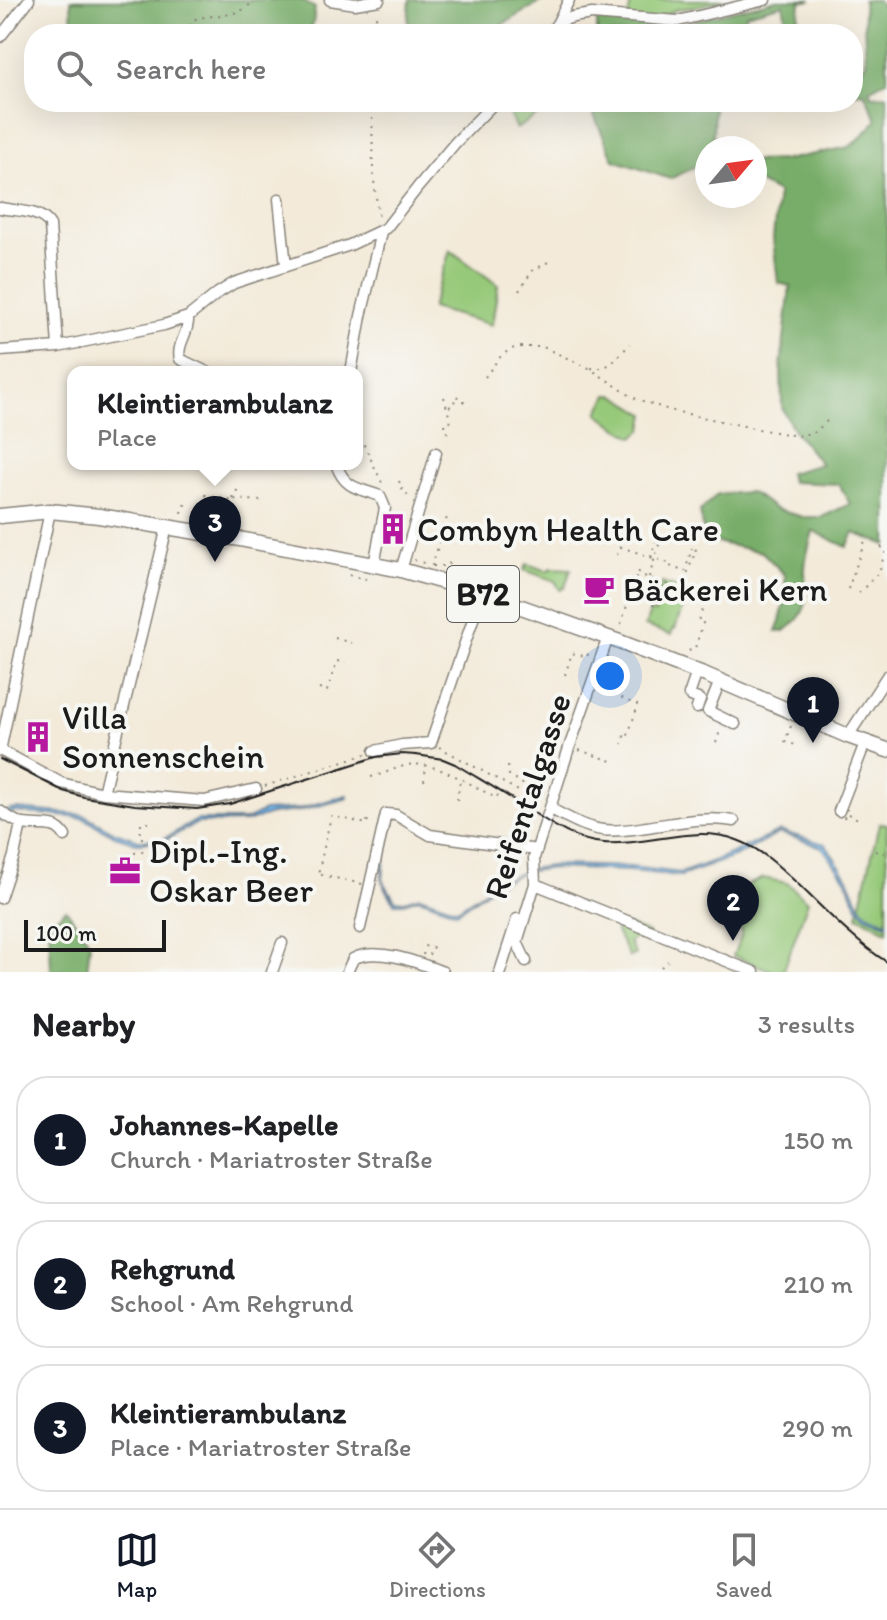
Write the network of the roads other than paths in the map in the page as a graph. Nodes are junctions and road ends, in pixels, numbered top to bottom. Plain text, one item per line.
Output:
1 (29, 0) edge
2 (330, 0) edge
3 (569, 0) edge
4 (765, 0) edge
5 (378, 4) edge
6 (558, 22) joint
7 (0, 36) edge
8 (485, 112) edge
9 (279, 199) dead end
10 (0, 208) edge
11 (381, 232) junction
12 (286, 266) junction
13 (188, 317) junction
14 (58, 347) junction
15 (0, 351) edge
16 (195, 366) edge
17 (352, 366) edge
18 (436, 453) dead end
19 (339, 470) edge
20 (50, 511) junction
21 (0, 516) edge
22 (167, 527) junction
23 (403, 564) junction
24 (374, 565) junction
25 (482, 593) junction
26 (609, 638) junction
27 (697, 672) junction
28 (887, 676) edge
29 (720, 681) junction
30 (697, 708) dead end
31 (730, 721) road end
32 (848, 736) junction
33 (865, 743) junction
34 (0, 750) edge
35 (887, 750) edge
36 (375, 751) road end
37 (256, 789) road end
38 (103, 793) junction
39 (551, 809) junction
40 (0, 811) edge
41 (844, 813) dead end
42 (734, 821) dead end
43 (17, 822) junction
44 (65, 836) dead end
45 (536, 854) junction
46 (535, 879) junction
47 (0, 898) edge
48 (360, 928) dead end
49 (282, 943) dead end
50 (526, 961) dead end
51 (272, 972) edge
52 (347, 972) edge
53 (443, 972) edge
54 (500, 972) edge
55 (754, 972) edge

1 - 7 street
2 - 5 street
3 - 6 street
4 - 6 street
8 - 11 street
9 - 12 street
10 - 14 street
11 - 12 street
11 - 17 street
12 - 13 street
13 - 14 street
13 - 16 street
14 - 15 street
18 - 23 street
19 - 24 street
20 - 21 main road, B72
20 - 22 main road, B72
20 - 34 street
22 - 24 main road, B72
22 - 38 street
23 - 24 main road, B72
23 - 25 main road, B72
25 - 26 main road, B72
25 - 36 street
26 - 27 main road, B72
26 - 39 street, Reifentalgasse
27 - 29 main road, B72
27 - 30 street
28 - 32 street
29 - 31 street
29 - 32 main road, B72
32 - 33 main road, B72
33 - 35 main road, B72
33 - 41 street
34 - 38 street
37 - 38 street
39 - 42 street
39 - 45 street, Reifentalgasse
40 - 43 street
43 - 44 street
43 - 47 street
45 - 46 street, Reifentalgasse
45 - 48 street
46 - 50 street
46 - 54 street, Reifentalgasse
46 - 55 street
49 - 51 street
52 - 53 street

